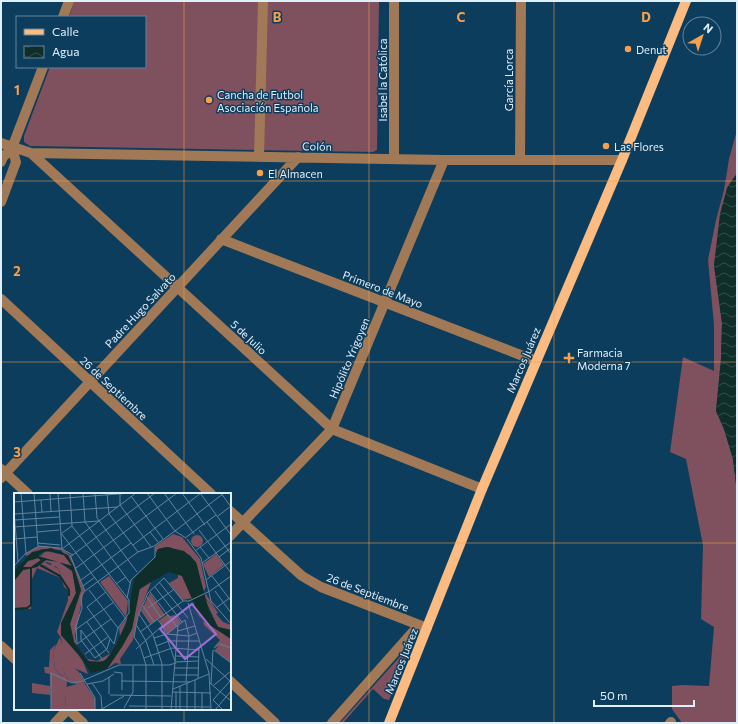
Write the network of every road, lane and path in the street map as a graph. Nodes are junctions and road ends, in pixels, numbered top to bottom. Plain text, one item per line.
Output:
1 (69, 1) edge
2 (263, 1) edge
3 (394, 1) edge
4 (521, 1) edge
5 (687, 4) edge
6 (63, 16) edge
7 (43, 68) edge
8 (1, 143) edge
9 (12, 148) junction
10 (31, 153) junction
11 (259, 157) junction
12 (298, 158) junction
13 (394, 159) junction
14 (444, 160) junction
15 (520, 160) junction
16 (622, 160) junction
17 (1, 162) edge
18 (1, 202) edge
19 (221, 240) junction
20 (177, 287) junction
21 (1, 299) edge
22 (385, 303) junction
23 (536, 361) junction
24 (90, 382) junction
25 (332, 429) junction
26 (3, 474) edge
27 (482, 489) junction
28 (27, 493) edge
29 (210, 493) edge
30 (231, 512) edge
31 (242, 522) junction
32 (231, 535) edge
33 (423, 626) junction
34 (1, 646) edge
35 (14, 658) edge
36 (231, 682) edge
37 (67, 710) edge
38 (69, 710) edge
39 (55, 723) edge
40 (83, 723) edge
41 (275, 723) edge
42 (332, 723) edge
43 (389, 723) edge

1 - 6 street
2 - 11 street
3 - 13 street, Isabel la Católica
4 - 15 street, García Lorca
5 - 16 main road, Marcos Juárez
7 - 9 street
8 - 9 street, Colón
9 - 10 street, Colón
9 - 17 street
9 - 18 street
10 - 11 street, Colón
10 - 20 street, 5 de Julio
11 - 12 street, Colón
12 - 13 street, Colón
12 - 19 street, Padre Hugo Salvato
13 - 14 street, Colón
14 - 15 street, Colón
14 - 22 street, Hipólito Yrigoyen
15 - 16 street, Colón
16 - 23 main road, Marcos Juárez
19 - 20 street, Padre Hugo Salvato
19 - 22 street, Primero de Mayo
20 - 24 street, Padre Hugo Salvato
20 - 25 street, 5 de Julio
21 - 24 street, 26 de Septiembre
22 - 23 street, Primero de Mayo
22 - 25 street, Hipólito Yrigoyen
23 - 27 main road, Marcos Juárez
24 - 26 street, Padre Hugo Salvato
24 - 29 street, 26 de Septiembre
25 - 27 street, 5 de Julio
25 - 31 street, Hipólito Yrigoyen
26 - 28 street
27 - 33 main road, Marcos Juárez
30 - 31 street, 26 de Septiembre
31 - 32 street, Hipólito Yrigoyen
31 - 33 street, 26 de Septiembre
33 - 42 street
33 - 43 main road, Marcos Juárez
34 - 35 street
36 - 41 street
37 - 39 street
38 - 40 street

